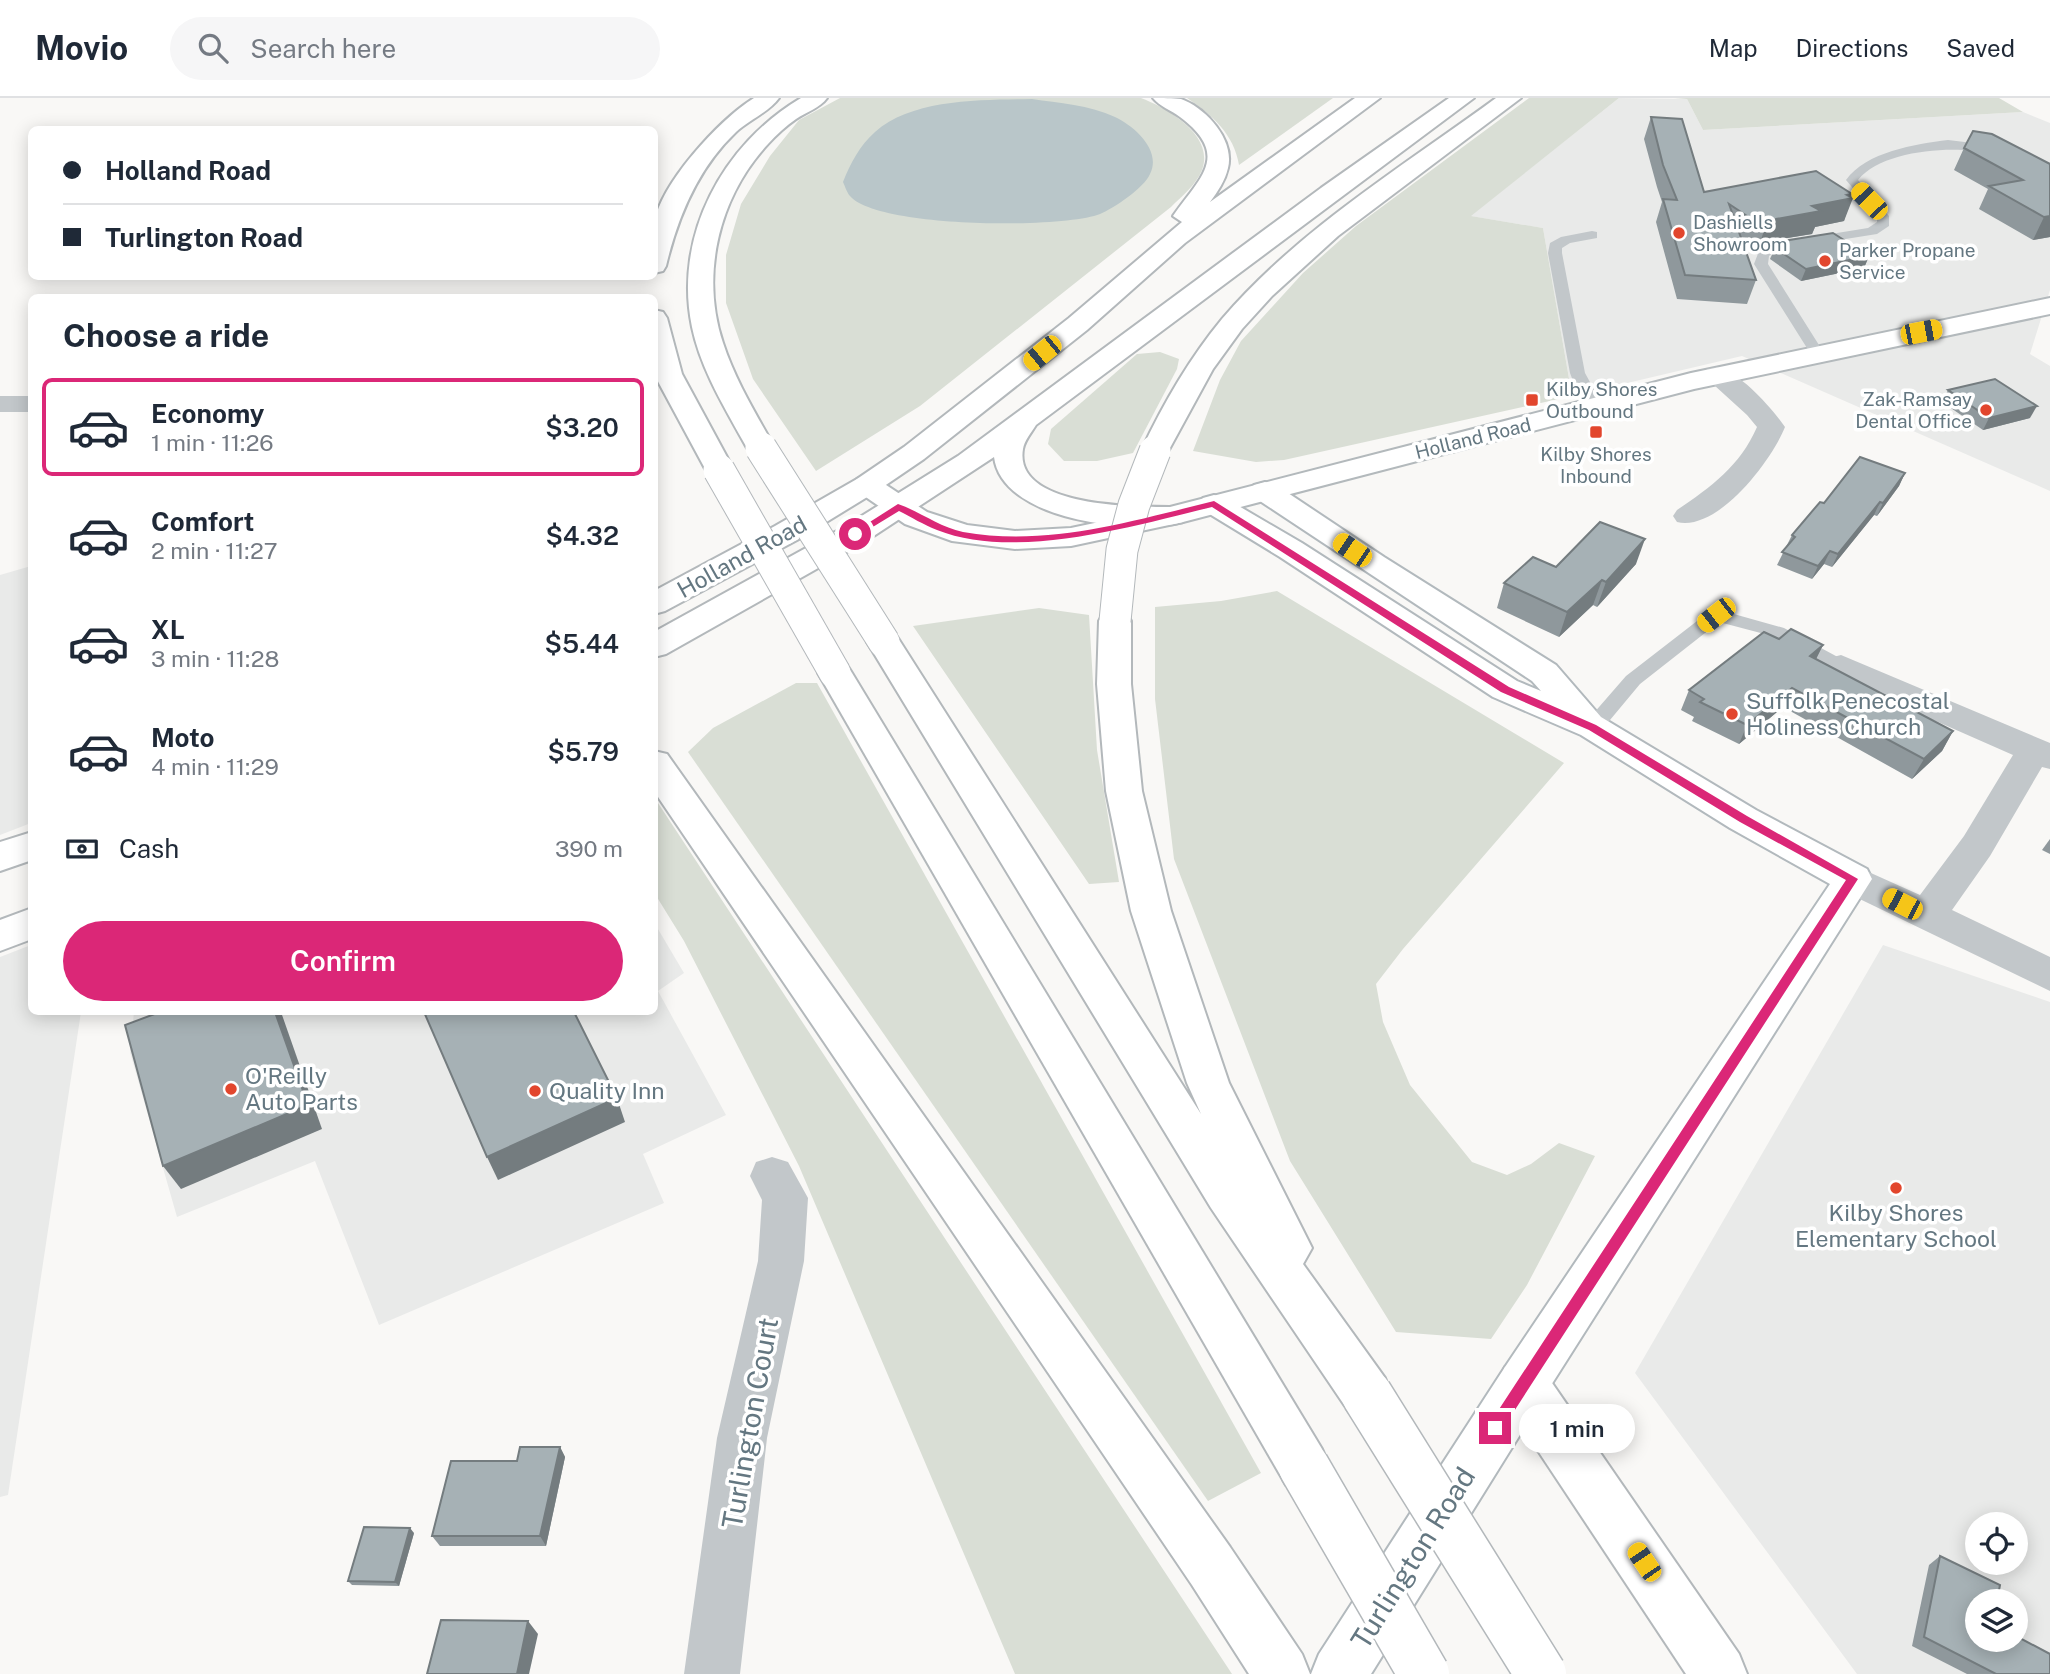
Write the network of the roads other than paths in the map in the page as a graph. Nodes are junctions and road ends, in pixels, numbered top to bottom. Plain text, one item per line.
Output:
1 (768, 98) edge
2 (816, 98) edge
3 (1164, 98) edge
4 (1369, 98) edge
5 (1463, 98) edge
6 (1510, 98) edge
7 (2002, 154) edge
8 (1592, 235) dead end
9 (1176, 238) junction
10 (658, 246) edge
11 (2050, 306) edge
12 (658, 334) edge
13 (1817, 353) junction
14 (1717, 374) junction
15 (0, 404) edge
16 (28, 404) edge
17 (1595, 406) junction
18 (1022, 424) junction
19 (867, 485) junction
20 (1265, 491) junction
21 (1214, 504) junction
22 (898, 507) junction
23 (1172, 516) junction
24 (1688, 516) dead end
25 (658, 602) edge
26 (658, 644) edge
27 (1841, 666) joint
28 (1593, 727) junction
29 (2042, 754) edge
30 (658, 770) edge
31 (28, 846) edge
32 (0, 856) edge
33 (1853, 879) junction
34 (1926, 916) junction
35 (28, 925) edge
36 (0, 936) edge
37 (2050, 975) edge
38 (772, 1176) dead end
39 (1523, 1384) junction
40 (1367, 1395) junction
41 (712, 1674) edge
42 (1282, 1674) edge
43 (1339, 1674) edge
44 (1424, 1674) edge
45 (1541, 1674) edge
46 (1719, 1674) edge

1 - 10 main road
2 - 40 main road, bridge
3 - 9 main road
4 - 9 main road
5 - 18 main road
6 - 40 main road, bridge
7 - 13 lane
8 - 17 lane
9 - 19 main road
11 - 13 main road, Holland Road
12 - 44 main road, bridge
13 - 14 main road, Holland Road
14 - 17 main road, Holland Road
14 - 24 street
15 - 16 street
17 - 20 main road, Holland Road
18 - 22 main road
18 - 23 main road
19 - 22 main road, Holland Road
19 - 25 main road, Holland Road
20 - 21 main road, Holland Road
20 - 28 main road
21 - 23 main road, Holland Road
21 - 28 main road
22 - 23 main road, Holland Road
22 - 26 main road, Holland Road
27 - 28 lane
27 - 29 street
28 - 33 main road
29 - 34 street
30 - 42 main road
31 - 32 main road
33 - 34 street
33 - 39 main road, Turlington Road
34 - 37 street
35 - 36 main road
38 - 41 street, Turlington Court
39 - 43 main road, Turlington Road
39 - 46 main road
40 - 45 main road, bridge

